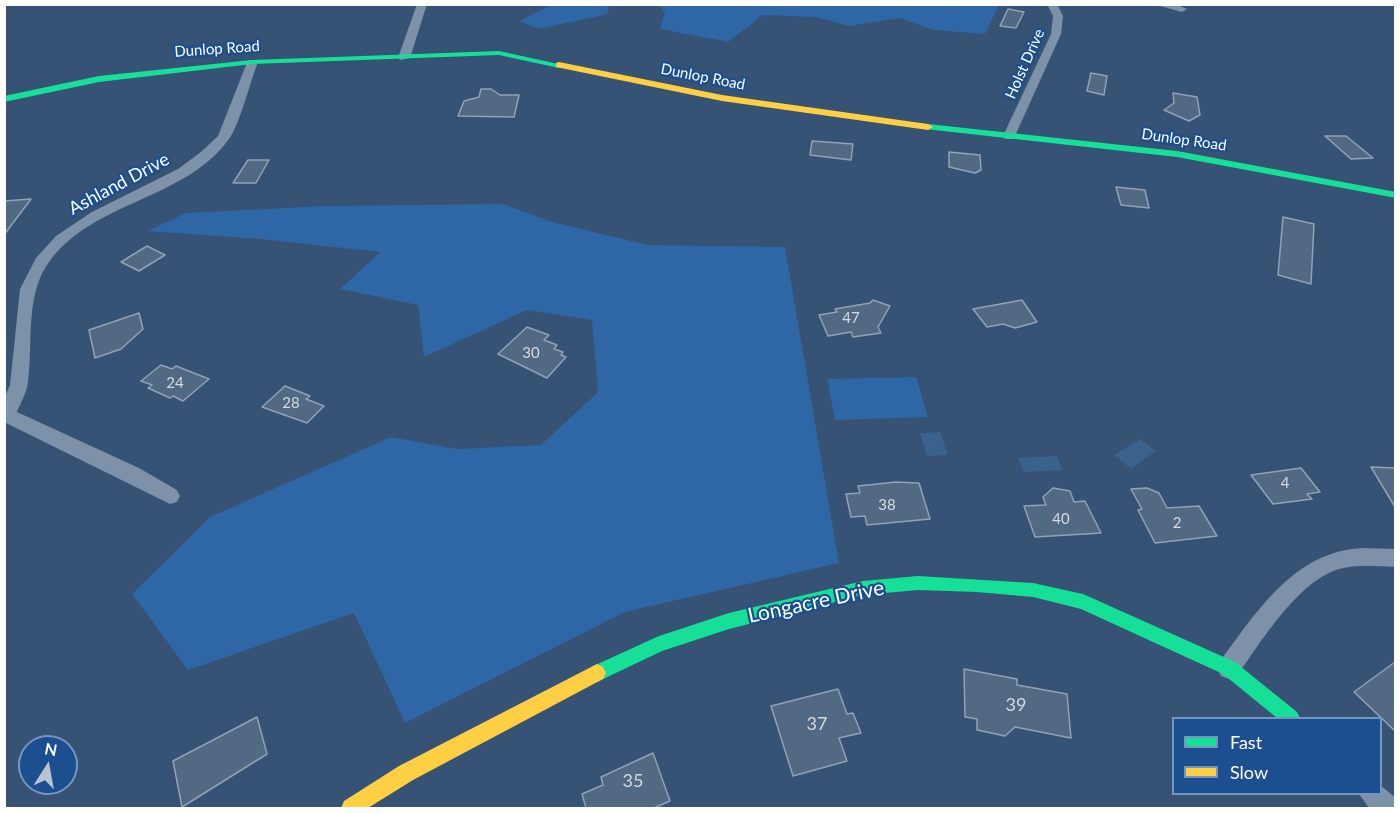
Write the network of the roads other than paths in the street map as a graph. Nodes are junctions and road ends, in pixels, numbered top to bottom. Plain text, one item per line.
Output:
1 (422, 4) edge
2 (1052, 4) edge
3 (1158, 4) edge
4 (1182, 9) dead end
5 (404, 58) junction
6 (252, 62) junction
7 (4, 99) edge
8 (1009, 136) junction
9 (1395, 195) edge
10 (6, 416) edge
11 (170, 496) dead end
12 (1395, 558) edge
13 (1229, 668) junction
14 (1291, 717) edge
15 (1373, 795) edge
16 (351, 808) edge
17 (1387, 808) edge

1 - 5 street
2 - 8 street, Holst Drive
3 - 4 street
5 - 6 street, Dunlop Road
5 - 8 street, Dunlop Road
6 - 7 street, Dunlop Road
6 - 10 street, Ashland Drive
8 - 9 street, Dunlop Road
10 - 11 street, Ashland Drive
12 - 13 street
13 - 14 street, Longacre Drive
13 - 16 street, Longacre Drive
15 - 17 street

